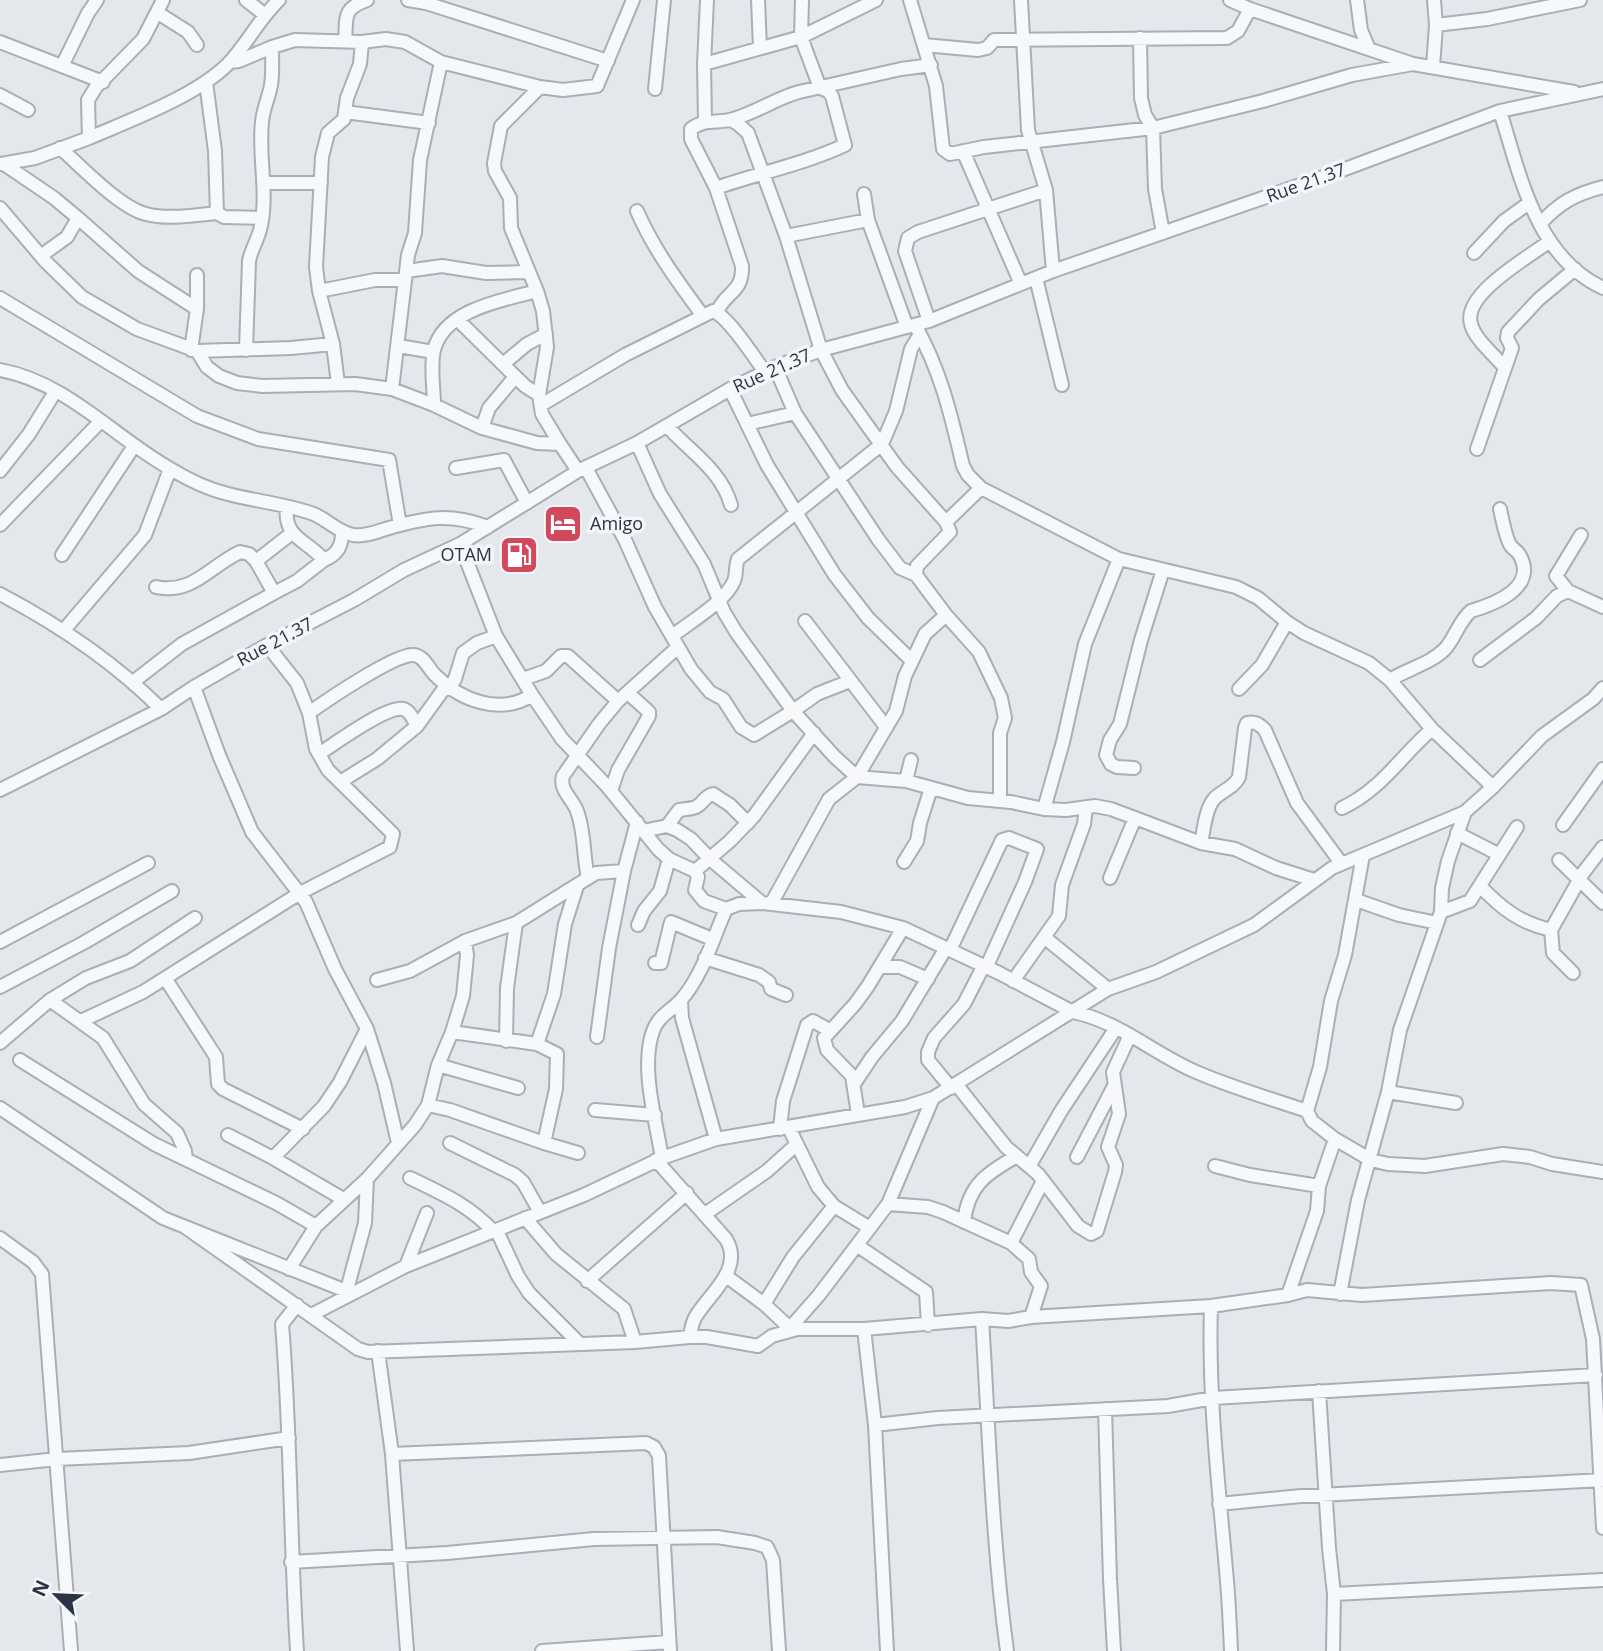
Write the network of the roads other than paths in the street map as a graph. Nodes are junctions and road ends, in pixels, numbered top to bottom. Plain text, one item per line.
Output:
1 (97, 0) edge
2 (163, 0) edge
3 (246, 0) edge
4 (279, 0) edge
5 (367, 0) edge
6 (408, 0) edge
7 (633, 0) edge
8 (664, 0) edge
9 (708, 0) edge
10 (758, 0) edge
11 (802, 0) edge
12 (910, 0) edge
13 (1021, 0) edge
14 (1230, 0) edge
15 (1357, 0) edge
16 (1434, 0) edge
17 (1506, 0) edge
18 (1579, 0) edge
19 (426, 1) edge
20 (871, 2) edge
21 (1250, 9) junction
22 (158, 13) junction
23 (264, 15) junction
24 (1509, 15) junction
25 (1436, 25) junction
26 (802, 37) junction
27 (1140, 38) junction
28 (1025, 39) junction
29 (345, 41) junction
30 (0, 42) edge
31 (362, 42) junction
32 (197, 45) dead end
33 (924, 45) junction
34 (272, 47) junction
35 (760, 48) junction
36 (1369, 49) junction
37 (608, 61) junction
38 (230, 62) junction
39 (441, 62) junction
40 (704, 64) junction
41 (1413, 64) junction
42 (931, 65) junction
43 (62, 66) junction
44 (1433, 67) junction
45 (103, 82) junction
46 (206, 82) junction
47 (540, 87) junction
48 (655, 89) dead end
49 (820, 89) junction
50 (1603, 89) edge
51 (1586, 93) junction
52 (0, 95) edge
53 (28, 110) dead end
54 (1500, 111) junction
55 (345, 112) junction
56 (731, 120) junction
57 (705, 121) junction
58 (429, 123) junction
59 (1153, 128) junction
60 (89, 138) junction
61 (1033, 143) junction
62 (60, 148) junction
63 (963, 151) junction
64 (2, 164) edge
65 (762, 172) junction
66 (264, 183) junction
67 (321, 183) junction
68 (1603, 187) edge
69 (716, 188) junction
70 (1046, 190) junction
71 (864, 194) dead end
72 (1529, 203) junction
73 (989, 210) junction
74 (637, 211) dead end
75 (1, 213) edge
76 (217, 213) junction
77 (78, 218) junction
78 (261, 218) junction
79 (868, 220) junction
80 (1540, 225) junction
81 (1163, 233) junction
82 (786, 236) junction
83 (1550, 241) junction
84 (1474, 253) dead end
85 (43, 255) junction
86 (1575, 269) junction
87 (1053, 271) junction
88 (528, 272) junction
89 (197, 275) dead end
90 (406, 276) junction
91 (1036, 278) junction
92 (1021, 284) junction
93 (1603, 288) edge
94 (319, 291) junction
95 (537, 291) junction
96 (0, 298) edge
97 (197, 309) junction
98 (717, 312) junction
99 (703, 316) junction
100 (457, 319) junction
101 (929, 321) junction
102 (914, 329) junction
103 (546, 334) junction
104 (333, 344) junction
105 (399, 346) junction
106 (194, 350) junction
107 (246, 350) junction
108 (821, 350) junction
109 (433, 352) junction
110 (503, 364) junction
111 (1504, 368) junction
112 (770, 369) junction
113 (0, 370) edge
114 (515, 377) junction
115 (338, 384) junction
116 (1062, 385) dead end
117 (392, 389) junction
118 (730, 389) junction
119 (55, 392) junction
120 (540, 400) junction
121 (435, 405) junction
122 (795, 414) junction
123 (101, 421) junction
124 (747, 424) junction
125 (667, 426) junction
126 (482, 428) junction
127 (637, 443) junction
128 (561, 444) junction
129 (882, 444) junction
130 (134, 446) junction
131 (1477, 449) dead end
132 (170, 468) junction
133 (456, 468) dead end
134 (582, 469) junction
135 (0, 471) edge
136 (840, 478) junction
137 (981, 488) junction
138 (527, 503) junction
139 (731, 505) dead end
140 (286, 507) junction
141 (1500, 509) dead end
142 (798, 513) junction
143 (946, 522) junction
144 (0, 525) edge
145 (400, 525) junction
146 (488, 527) junction
147 (342, 531) junction
148 (292, 533) junction
149 (1581, 535) dead end
150 (460, 544) junction
151 (62, 555) dead end
152 (1119, 559) junction
153 (324, 560) junction
154 (256, 561) junction
155 (1163, 570) junction
156 (916, 575) junction
157 (156, 587) dead end
158 (1568, 591) junction
159 (274, 593) junction
160 (0, 594) edge
161 (720, 599) junction
162 (1603, 607) edge
163 (946, 615) junction
164 (805, 621) dead end
165 (1287, 622) junction
166 (64, 629) junction
167 (496, 636) junction
168 (675, 641) junction
169 (267, 645) junction
170 (911, 660) junction
171 (1480, 660) dead end
172 (523, 679) junction
173 (1390, 680) junction
174 (850, 681) junction
175 (133, 682) junction
176 (194, 687) junction
177 (450, 687) junction
178 (1603, 688) edge
179 (1240, 689) dead end
180 (533, 695) junction
181 (623, 697) junction
182 (161, 709) junction
183 (793, 712) junction
184 (309, 713) junction
185 (417, 726) junction
186 (886, 727) junction
187 (1432, 729) junction
188 (814, 733) junction
189 (319, 754) junction
190 (578, 757) junction
191 (911, 760) dead end
192 (1134, 768) dead end
193 (1603, 769) edge
194 (857, 777) junction
195 (906, 781) junction
196 (340, 782) junction
197 (931, 788) junction
198 (1493, 788) junction
199 (0, 790) edge
200 (611, 791) junction
201 (1000, 801) junction
202 (1086, 807) junction
203 (1342, 808) dead end
204 (1044, 809) junction
205 (1465, 813) junction
206 (1135, 818) junction
207 (748, 823) junction
208 (1563, 825) dead end
209 (640, 826) junction
210 (667, 826) junction
211 (1517, 827) dead end
212 (1457, 833) junction
213 (1201, 843) junction
214 (1603, 847) edge
215 (1363, 855) junction
216 (1498, 855) junction
217 (669, 859) junction
218 (710, 859) junction
219 (1559, 860) dead end
220 (904, 862) dead end
221 (148, 863) dead end
222 (1342, 863) junction
223 (624, 871) junction
224 (695, 871) junction
225 (1110, 878) dead end
226 (1314, 880) junction
227 (582, 882) junction
228 (1578, 882) junction
229 (1480, 886) junction
230 (172, 891) dead end
231 (300, 893) junction
232 (1356, 900) junction
233 (767, 903) junction
234 (1603, 903) edge
235 (726, 909) junction
236 (195, 918) dead end
237 (1439, 918) junction
238 (516, 923) junction
239 (638, 925) dead end
240 (903, 928) junction
241 (1551, 930) junction
242 (1044, 937) junction
243 (712, 939) junction
244 (0, 942) edge
245 (465, 942) junction
246 (948, 949) junction
247 (705, 958) junction
248 (655, 963) dead end
249 (880, 967) junction
250 (985, 967) junction
251 (1573, 973) dead end
252 (165, 978) junction
253 (928, 979) junction
254 (377, 980) dead end
255 (1013, 981) junction
256 (0, 987) edge
257 (1108, 989) junction
258 (786, 995) dead end
259 (50, 1000) junction
260 (681, 1000) junction
261 (1073, 1012) junction
262 (81, 1021) junction
263 (1116, 1028) junction
264 (367, 1029) junction
265 (829, 1030) junction
266 (452, 1032) junction
267 (1130, 1035) junction
268 (597, 1037) dead end
269 (506, 1041) junction
270 (0, 1043) edge
271 (537, 1044) junction
272 (20, 1060) dead end
273 (438, 1065) junction
274 (854, 1084) junction
275 (953, 1086) junction
276 (1115, 1086) junction
277 (518, 1088) dead end
278 (1388, 1092) junction
279 (933, 1098) junction
280 (1456, 1103) dead end
281 (428, 1105) junction
282 (0, 1108) edge
283 (595, 1110) dead end
284 (1307, 1111) junction
285 (858, 1114) junction
286 (655, 1115) junction
287 (303, 1129) junction
288 (785, 1129) junction
289 (228, 1135) dead end
290 (716, 1139) junction
291 (1335, 1139) junction
292 (398, 1143) junction
293 (450, 1143) dead end
294 (544, 1143) junction
295 (797, 1144) junction
296 (578, 1153) dead end
297 (1017, 1156) junction
298 (1077, 1157) dead end
299 (273, 1158) junction
300 (186, 1159) junction
301 (659, 1159) junction
302 (1371, 1160) junction
303 (1030, 1165) junction
304 (1215, 1166) dead end
305 (1603, 1172) edge
306 (410, 1178) dead end
307 (367, 1179) junction
308 (1044, 1181) junction
309 (1319, 1186) junction
310 (687, 1193) junction
311 (343, 1199) junction
312 (888, 1204) junction
313 (834, 1206) junction
314 (540, 1212) junction
315 (428, 1213) dead end
316 (705, 1214) junction
317 (525, 1218) junction
318 (964, 1222) junction
319 (316, 1226) junction
320 (185, 1227) junction
321 (870, 1228) junction
322 (495, 1231) junction
323 (0, 1238) edge
324 (1011, 1243) junction
325 (858, 1245) junction
326 (406, 1266) junction
327 (289, 1269) junction
328 (726, 1276) junction
329 (587, 1281) junction
330 (345, 1294) junction
331 (1340, 1294) junction
332 (1288, 1295) junction
333 (764, 1304) junction
334 (297, 1305) junction
335 (1211, 1306) junction
336 (311, 1315) junction
337 (1031, 1317) junction
338 (982, 1320) junction
339 (928, 1325) junction
340 (791, 1329) junction
341 (864, 1329) junction
342 (690, 1337) junction
343 (635, 1342) junction
344 (580, 1343) junction
345 (378, 1351) junction
346 (1596, 1375) junction
347 (1319, 1391) junction
348 (1213, 1398) junction
349 (1105, 1409) junction
350 (986, 1416) junction
351 (875, 1424) junction
352 (289, 1438) junction
353 (392, 1454) junction
354 (57, 1459) junction
355 (0, 1465) edge
356 (1602, 1481) edge
357 (1326, 1496) junction
358 (1219, 1504) junction
359 (1603, 1528) edge
360 (663, 1537) junction
361 (399, 1555) junction
362 (291, 1562) junction
363 (1603, 1580) edge
364 (1334, 1594) junction
365 (669, 1646) edge
366 (71, 1651) edge
367 (298, 1651) edge
368 (407, 1651) edge
369 (542, 1651) edge
370 (552, 1651) edge
371 (779, 1651) edge
372 (887, 1651) edge
373 (1007, 1651) edge
374 (1114, 1651) edge
375 (1231, 1651) edge
376 (1333, 1651) edge

1 - 43 street
2 - 22 street
3 - 23 street
4 - 23 street
5 - 29 street
6 - 19 street
7 - 37 street
8 - 48 street
9 - 40 street
10 - 35 street
11 - 26 street
12 - 33 street
13 - 28 street
14 - 21 street
15 - 36 street
16 - 25 street
17 - 24 street
18 - 24 street
19 - 37 street
20 - 26 street
21 - 27 street
21 - 36 street
22 - 32 street
22 - 45 street
23 - 38 street
24 - 25 street
25 - 44 street
26 - 35 street
26 - 49 street
27 - 28 street
27 - 59 street
28 - 33 street
28 - 61 street
29 - 31 street
29 - 34 street
30 - 43 street
31 - 39 street
31 - 55 street
33 - 42 street
34 - 38 street
34 - 66 street
35 - 40 street
36 - 41 street
37 - 47 street
38 - 46 street
39 - 47 street
39 - 58 street
40 - 57 street
41 - 44 street
41 - 59 street
42 - 49 street
42 - 63 street
43 - 45 street
44 - 51 street
45 - 60 street
46 - 60 street
46 - 76 street
47 - 88 street
49 - 56 street
49 - 65 street
50 - 51 street, Rue 21.37
51 - 54 street, Rue 21.37
52 - 53 street
54 - 72 street
54 - 81 street, Rue 21.37
55 - 58 street
55 - 67 street
56 - 57 street
56 - 65 street
57 - 69 street
58 - 90 street
59 - 61 street
59 - 81 street
60 - 62 street
61 - 63 street
61 - 70 street
62 - 64 street
62 - 76 street
63 - 73 street
64 - 77 street
65 - 69 street
65 - 82 street
66 - 67 street
66 - 78 street
67 - 94 street
68 - 80 street
69 - 98 street
70 - 73 street
70 - 87 street
71 - 79 street
72 - 80 street
72 - 84 street
73 - 92 street
73 - 101 street
74 - 99 street
75 - 85 street
76 - 78 street
77 - 85 street
77 - 97 street
78 - 107 street
79 - 82 street
79 - 102 street
80 - 83 street
81 - 87 street, Rue 21.37
82 - 108 street
83 - 86 street
83 - 111 street
85 - 106 street
86 - 93 street
86 - 111 street
87 - 91 street, Rue 21.37
88 - 90 street
88 - 95 street
89 - 97 street
90 - 94 street
90 - 105 street
91 - 92 street, Rue 21.37
91 - 116 street
92 - 101 street, Rue 21.37
94 - 104 street
95 - 100 street
95 - 103 street
96 - 145 street
97 - 106 street
98 - 99 street
98 - 112 street
99 - 120 street
100 - 109 street
100 - 110 street
101 - 102 street, Rue 21.37
102 - 108 street, Rue 21.37
102 - 129 street
102 - 137 street
103 - 110 street
103 - 120 street
104 - 107 street
104 - 115 street
105 - 109 street
105 - 117 street
106 - 107 street
106 - 115 street
108 - 112 street, Rue 21.37
108 - 129 street
109 - 121 street
110 - 114 street
111 - 131 street
112 - 118 street, Rue 21.37
112 - 122 street
113 - 119 street
114 - 120 street
114 - 126 street
115 - 117 street
117 - 121 street
118 - 124 street
118 - 125 street, Rue 21.37
119 - 123 street
119 - 135 street
120 - 128 street
121 - 126 street
122 - 124 street
122 - 136 street
123 - 130 street
123 - 144 street
124 - 142 street
125 - 127 street, Rue 21.37
125 - 139 street
126 - 128 street
127 - 134 street, Rue 21.37
127 - 161 street
128 - 134 street
129 - 136 street
129 - 143 street
130 - 132 street
130 - 151 street
132 - 140 street
132 - 166 street
133 - 138 street
134 - 138 street, Rue 21.37
134 - 168 street
136 - 142 street
136 - 156 street
137 - 143 street
137 - 152 street
138 - 146 street, Rue 21.37
140 - 147 street
140 - 148 street
141 - 173 street
142 - 161 street
142 - 170 street
143 - 156 street
145 - 146 street
145 - 147 street
146 - 150 street, Rue 21.37
147 - 153 street
148 - 153 street
148 - 154 street
149 - 158 street
150 - 167 street
150 - 169 street, Rue 21.37
152 - 155 street
152 - 204 street
153 - 159 street
154 - 157 street
154 - 159 street
155 - 165 street
155 - 192 street
156 - 163 street
158 - 162 street
158 - 171 street
159 - 175 street
160 - 166 street
161 - 168 street
161 - 183 street
163 - 170 street
163 - 201 street
164 - 174 street
165 - 173 street
165 - 179 street
166 - 175 street
167 - 172 street
167 - 177 street
168 - 181 street
168 - 183 street
169 - 176 street, Rue 21.37
169 - 184 street
170 - 186 street
172 - 180 street
172 - 181 street
173 - 187 street
174 - 183 street
174 - 186 street
175 - 182 street
176 - 182 street, Rue 21.37
176 - 231 street
177 - 180 street
177 - 184 street
177 - 185 street
178 - 198 street
180 - 190 street
181 - 190 street
181 - 200 street
182 - 199 street, Rue 21.37
183 - 188 street
184 - 189 street
185 - 189 street
185 - 196 street
186 - 194 street
187 - 198 street
187 - 203 street
188 - 194 street
188 - 207 street
189 - 196 street
190 - 200 street
190 - 227 street
191 - 195 street
193 - 208 street
194 - 195 street
194 - 233 street
195 - 197 street
196 - 231 street
197 - 201 street
197 - 220 street
198 - 205 street
200 - 209 street
201 - 204 street
202 - 204 street
202 - 206 street
202 - 242 street
205 - 212 street
205 - 215 street
206 - 213 street
206 - 225 street
207 - 210 street
207 - 218 street
209 - 210 street
209 - 217 street
209 - 223 street
210 - 218 street
211 - 216 street
212 - 216 street
212 - 237 street
213 - 222 street
213 - 226 street
214 - 228 street
215 - 222 street
215 - 232 street
216 - 229 street
217 - 224 street
217 - 239 street
218 - 224 street
218 - 233 street
219 - 228 street
221 - 244 street
222 - 226 street
223 - 227 street
223 - 268 street
224 - 235 street
226 - 257 street
227 - 238 street
227 - 271 street
228 - 234 street
228 - 241 street
229 - 237 street
229 - 241 street
230 - 256 street
231 - 252 street
231 - 264 street
232 - 237 street
232 - 284 street
233 - 235 street
233 - 240 street
235 - 243 street
236 - 259 street
237 - 278 street
238 - 245 street
238 - 269 street
240 - 246 street
240 - 249 street
241 - 251 street
242 - 255 street
242 - 257 street
243 - 247 street
243 - 248 street
245 - 254 street
245 - 266 street
246 - 250 street
246 - 250 street
246 - 253 street
247 - 258 street
247 - 260 street
249 - 253 street
249 - 265 street
250 - 255 street
250 - 275 street
252 - 262 street
252 - 287 street
253 - 274 street
255 - 261 street
257 - 261 street
259 - 262 street
259 - 270 street
260 - 286 street
260 - 290 street
261 - 263 street
261 - 275 street
262 - 300 street
263 - 267 street
263 - 303 street
264 - 287 street
264 - 292 street
265 - 274 street
265 - 288 street
266 - 269 street
266 - 273 street
267 - 276 street
267 - 284 street
269 - 271 street
271 - 294 street
272 - 300 street
273 - 277 street
273 - 281 street
274 - 285 street
275 - 279 street
275 - 297 street
276 - 298 street
276 - 308 street
278 - 280 street
278 - 302 street
279 - 285 street
279 - 312 street
281 - 292 street
281 - 294 street
282 - 320 street
283 - 286 street
284 - 291 street
285 - 288 street
286 - 301 street
287 - 299 street
288 - 290 street
288 - 295 street
289 - 299 street
290 - 301 street
291 - 302 street
291 - 309 street
292 - 307 street
293 - 314 street
294 - 296 street
295 - 313 street
295 - 316 street
297 - 303 street
297 - 318 street
299 - 311 street
300 - 319 street
301 - 310 street
301 - 314 street
302 - 305 street
302 - 331 street
303 - 308 street
304 - 309 street
306 - 322 street
307 - 311 street
307 - 330 street
308 - 324 street
309 - 332 street
310 - 316 street
310 - 329 street
311 - 319 street
312 - 318 street
312 - 321 street
313 - 321 street
313 - 333 street
314 - 317 street
315 - 326 street
316 - 328 street
317 - 322 street
317 - 329 street
318 - 324 street
319 - 327 street
320 - 327 street
320 - 334 street
321 - 325 street
322 - 326 street
322 - 344 street
323 - 354 street
324 - 337 street
325 - 339 street
325 - 340 street
326 - 330 street
327 - 330 street
328 - 333 street
328 - 342 street
329 - 343 street
330 - 336 street
331 - 332 street
331 - 346 street
332 - 335 street
333 - 340 street
334 - 336 street
334 - 352 street
335 - 337 street
335 - 348 street
336 - 345 street
337 - 338 street
338 - 339 street
338 - 350 street
339 - 341 street
340 - 341 street
340 - 342 street
341 - 351 street
342 - 343 street
343 - 344 street
344 - 345 street
345 - 353 street
346 - 347 street
346 - 356 street
347 - 348 street
347 - 357 street
348 - 349 street
348 - 358 street
349 - 350 street
349 - 374 street
350 - 351 street
350 - 373 street
351 - 372 street
352 - 354 street
352 - 362 street
353 - 360 street
353 - 361 street
354 - 355 street
354 - 366 street
356 - 357 street
356 - 359 street
357 - 358 street
357 - 364 street
358 - 375 street
360 - 361 street
360 - 365 street
360 - 371 street
361 - 362 street
361 - 368 street
362 - 367 street
363 - 364 street
364 - 376 street
365 - 370 street
369 - 370 street

